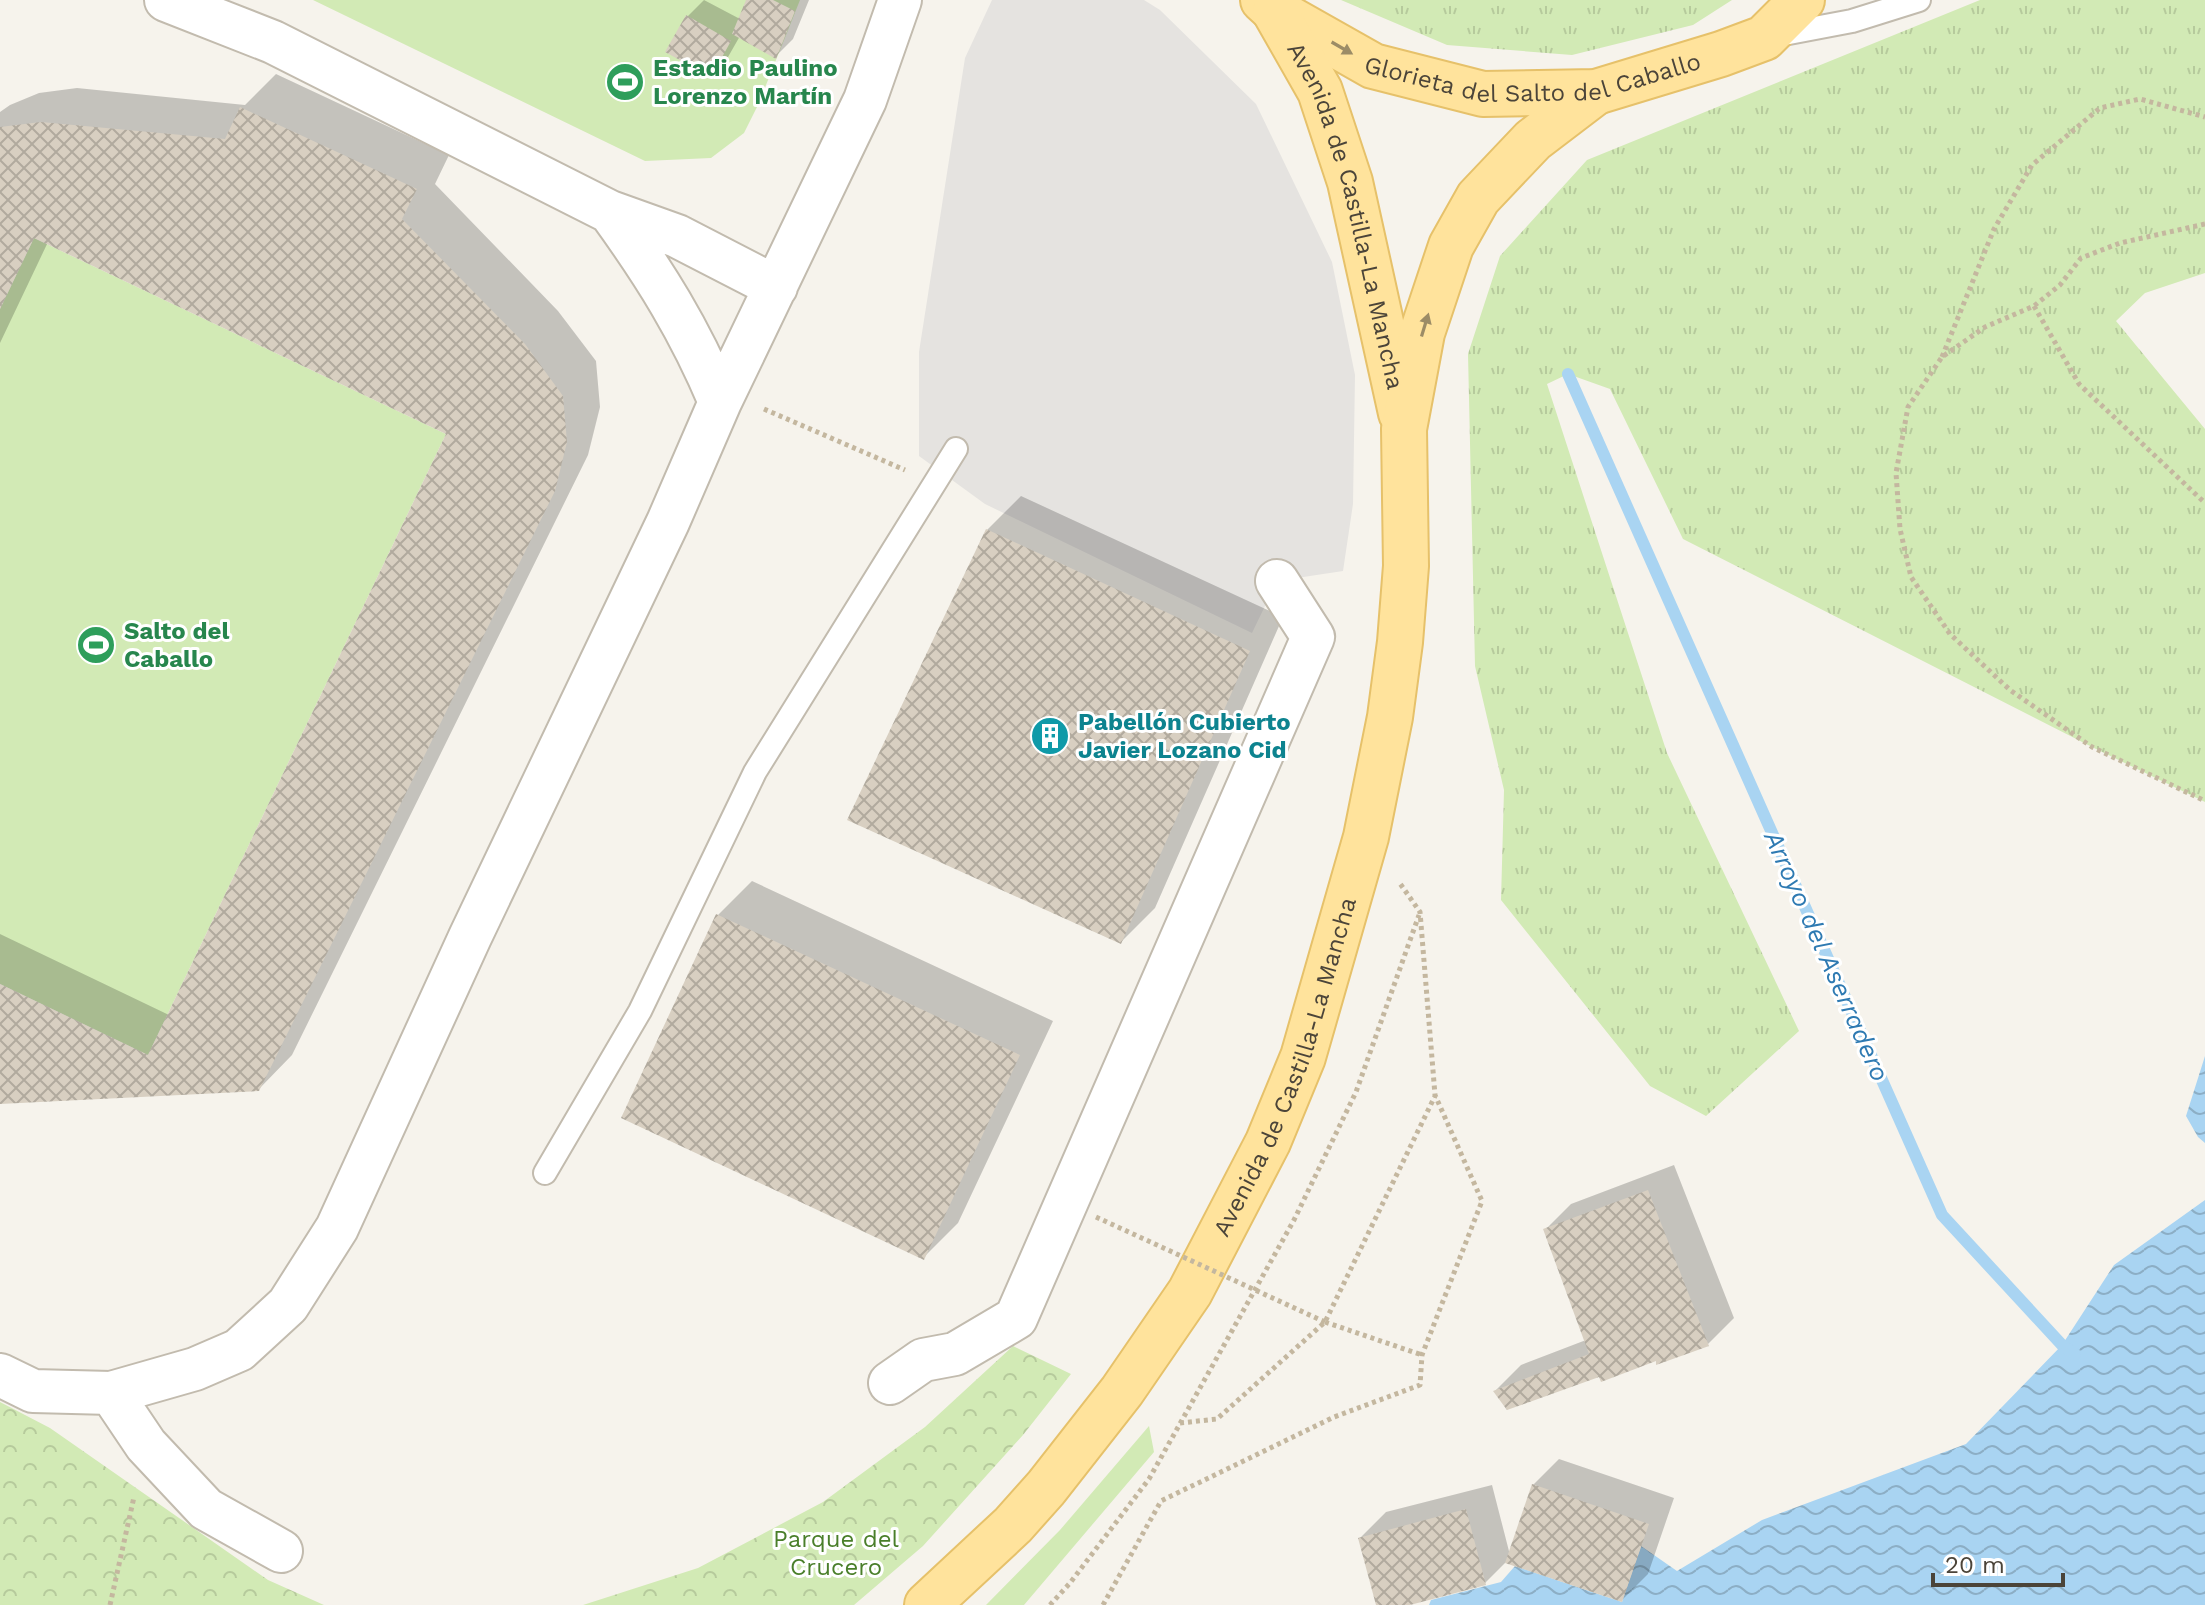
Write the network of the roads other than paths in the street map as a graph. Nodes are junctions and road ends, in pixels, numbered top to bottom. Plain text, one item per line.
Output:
1 (166, 0) edge
2 (900, 0) edge
3 (1802, 0) edge
4 (1919, 0) edge
5 (1269, 5) edge
6 (1764, 38) junction
7 (1596, 92) junction
8 (610, 212) junction
9 (776, 287) junction
10 (720, 402) junction
11 (1404, 429) junction
12 (956, 449) dead end
13 (1277, 581) dead end
14 (545, 1173) dead end
15 (0, 1375) edge
16 (890, 1383) dead end
17 (111, 1393) junction
18 (281, 1551) dead end
19 (927, 1605) edge

1 - 8 street
2 - 9 street
3 - 6 main road, Glorieta del Salto del Caballo
4 - 6 lane
5 -> 7 main road, Glorieta del Salto del Caballo
5 - 11 main road, Avenida de Castilla-La Mancha
6 - 7 main road, Glorieta del Salto del Caballo
11 -> 7 main road, Avenida de Castilla-La Mancha
8 - 9 street
8 - 10 street
9 - 10 street
10 - 17 street
11 - 19 main road, Avenida de Castilla-La Mancha
12 - 14 lane
13 - 16 street
15 - 17 street
17 - 18 street

